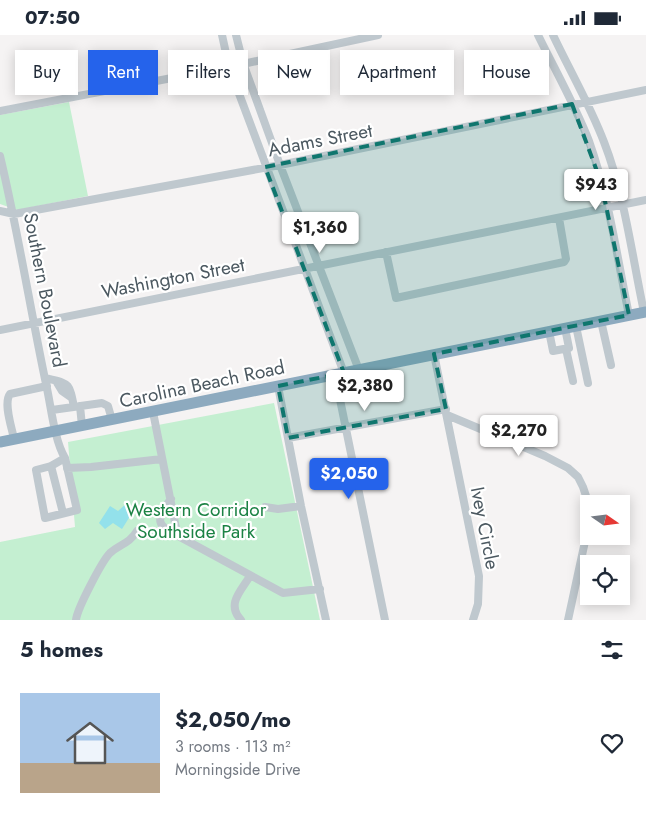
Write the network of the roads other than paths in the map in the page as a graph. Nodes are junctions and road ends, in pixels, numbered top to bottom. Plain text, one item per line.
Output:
1 (222, 35) edge
2 (236, 35) edge
3 (378, 35) edge
4 (538, 35) edge
5 (553, 35) edge
6 (225, 50) edge
7 (240, 50) edge
8 (248, 62) edge
9 (248, 77) edge
10 (168, 79) edge
11 (646, 90) edge
12 (239, 95) edge
13 (587, 102) junction
14 (572, 104) junction
15 (0, 111) edge
16 (0, 156) edge
17 (280, 165) junction
18 (266, 167) junction
19 (646, 200) edge
20 (622, 206) junction
21 (607, 208) junction
22 (0, 211) edge
23 (14, 214) junction
24 (559, 218) junction
25 (386, 252) junction
26 (318, 266) junction
27 (304, 268) junction
28 (645, 312) edge
29 (629, 315) junction
30 (601, 321) junction
31 (33, 323) junction
32 (570, 327) junction
33 (0, 330) edge
34 (549, 331) junction
35 (566, 349) junction
36 (434, 355) junction
37 (611, 365) dead end
38 (359, 370) junction
39 (340, 374) junction
40 (573, 381) dead end
41 (46, 382) junction
42 (588, 383) dead end
43 (278, 386) junction
44 (77, 407) junction
45 (52, 410) junction
46 (153, 412) junction
47 (446, 412) junction
48 (112, 420) junction
49 (82, 426) junction
50 (346, 427) junction
51 (56, 431) junction
52 (288, 438) junction
53 (14, 439) junction
54 (0, 442) edge
55 (64, 458) junction
56 (162, 459) junction
57 (51, 466) junction
58 (67, 468) junction
59 (586, 495) edge
60 (171, 499) junction
61 (301, 506) junction
62 (265, 507) dead end
63 (63, 513) junction
64 (137, 531) dead end
65 (180, 537) junction
66 (584, 545) edge
67 (250, 576) junction
68 (320, 589) junction
69 (76, 620) edge
70 (241, 620) edge
71 (326, 620) edge
72 (386, 620) edge
73 (472, 620) edge
74 (568, 620) edge

1 - 6 street
2 - 7 street
3 - 8 street
4 - 14 street
5 - 13 street
9 - 17 street
10 - 15 street
11 - 13 street, Adams Street
12 - 18 street
13 - 14 street, Adams Street
13 - 20 street
14 - 17 street, Adams Street
14 - 21 street
16 - 23 street, Southern Boulevard
17 - 18 street, Adams Street
17 - 26 street
18 - 23 street, Adams Street
18 - 27 street
19 - 20 street, Washington Street
20 - 21 street, Washington Street
20 - 28 street
21 - 24 street, Washington Street
21 - 29 street
22 - 23 street, Adams Street
23 - 31 street, Southern Boulevard
24 - 25 street, Washington Street
24 - 25 street
25 - 26 street, Washington Street
26 - 27 street, Washington Street
26 - 38 street
27 - 31 street, Washington Street
27 - 39 street
28 - 29 highway, Carolina Beach Road
29 - 30 highway, Carolina Beach Road
30 - 32 highway, Carolina Beach Road
30 - 37 street
31 - 33 street, Washington Street
31 - 41 street, Southern Boulevard
32 - 34 highway, Carolina Beach Road
32 - 35 street
32 - 42 street
34 - 35 street
34 - 36 highway, Carolina Beach Road
35 - 40 street
36 - 38 highway, Carolina Beach Road
36 - 47 street, Ivey Circle
38 - 39 highway, Carolina Beach Road
39 - 43 highway, Carolina Beach Road
39 - 50 street
41 - 44 street
41 - 45 street, Southern Boulevard
41 - 53 street
43 - 46 highway, Carolina Beach Road
43 - 52 street
44 - 45 street
44 - 48 street
44 - 49 street
45 - 51 street, Southern Boulevard
46 - 48 highway, Carolina Beach Road
46 - 56 street
47 - 50 street
47 - 59 street
47 - 73 street, Ivey Circle
48 - 49 highway, Carolina Beach Road
49 - 51 highway, Carolina Beach Road
50 - 52 street
50 - 72 street
51 - 53 highway, Carolina Beach Road
51 - 55 street, Southern Boulevard
52 - 61 street
53 - 54 highway, Carolina Beach Road
55 - 57 street
55 - 58 street, Southern Boulevard
56 - 58 street
56 - 60 street
57 - 63 street
57 - 63 street
58 - 63 street, Southern Boulevard
60 - 65 street
60 - 65 street
61 - 62 street
61 - 68 street
64 - 69 street
65 - 67 street
66 - 74 street
67 - 68 street
67 - 70 street
68 - 71 street

